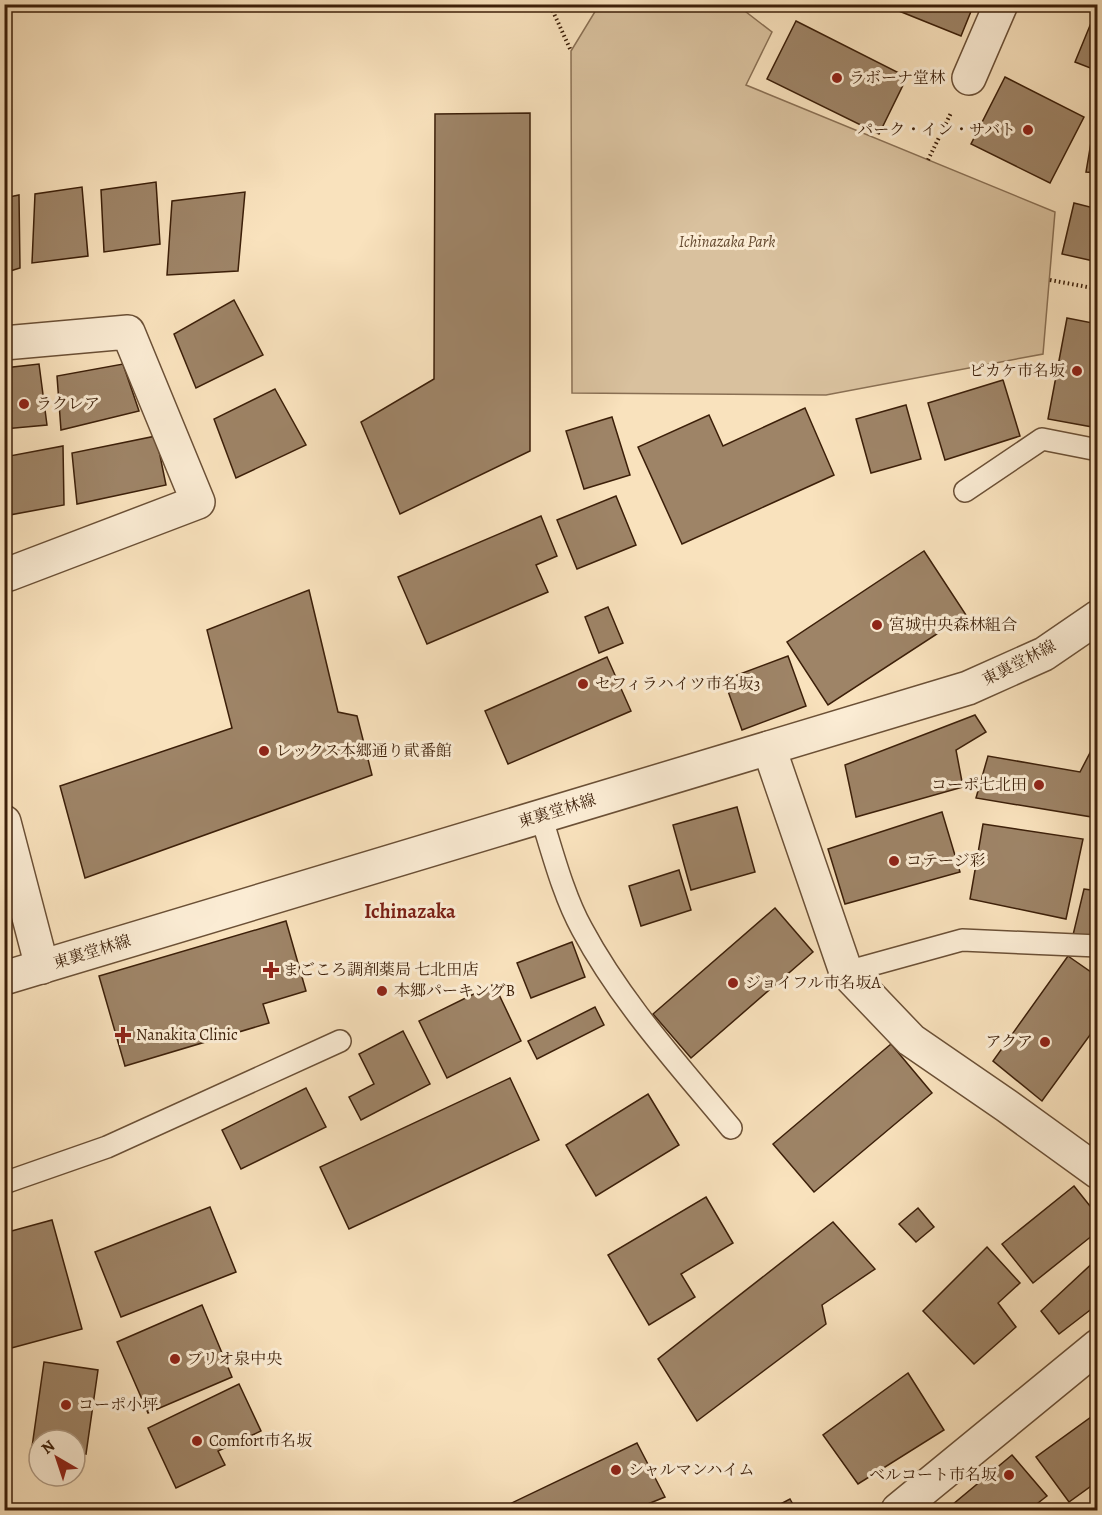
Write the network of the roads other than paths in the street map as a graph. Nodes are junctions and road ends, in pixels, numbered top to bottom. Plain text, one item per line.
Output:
1 (1000, 4) edge
2 (969, 78) road end
3 (4, 343) edge
4 (1098, 450) edge
5 (965, 491) dead end
6 (4, 573) edge
7 (1098, 617) edge
8 (769, 748) junction
9 (541, 816) junction
10 (4, 822) edge
11 (1098, 946) edge
12 (42, 967) junction
13 (846, 972) junction
14 (4, 978) edge
15 (340, 1041) dead end
16 (731, 1128) dead end
17 (1098, 1172) edge
18 (4, 1183) edge
19 (1098, 1346) edge
20 (898, 1510) edge

1 - 2 street
3 - 6 street
4 - 5 lane
7 - 8 street, 東裏堂林線
8 - 9 street, 東裏堂林線
8 - 13 street
9 - 12 street, 東裏堂林線
9 - 16 lane
10 - 12 street
11 - 13 lane
12 - 14 street, 東裏堂林線
13 - 17 street
15 - 18 lane
19 - 20 street

